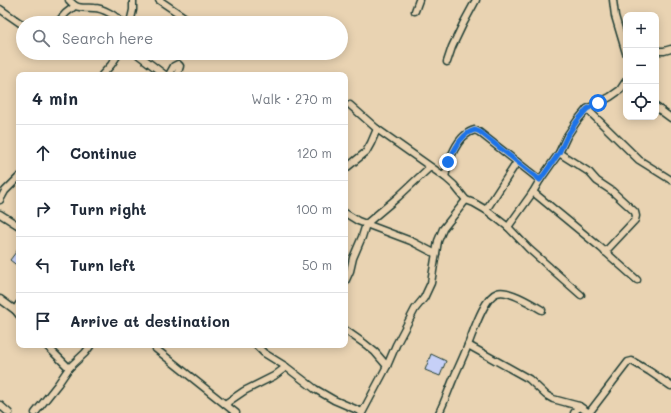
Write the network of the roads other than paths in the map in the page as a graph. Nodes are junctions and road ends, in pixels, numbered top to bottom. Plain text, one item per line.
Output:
1 (69, 0) edge
2 (133, 0) edge
3 (158, 0) edge
4 (419, 0) edge
5 (476, 0) edge
6 (613, 0) edge
7 (75, 6) junction
8 (0, 9) edge
9 (415, 11) dead end
10 (63, 16) edge
11 (114, 16) edge
12 (132, 16) edge
13 (182, 16) edge
14 (16, 20) edge
15 (625, 48) edge
16 (671, 49) edge
17 (659, 52) edge
18 (114, 60) edge
19 (145, 60) edge
20 (447, 62) dead end
21 (105, 72) edge
22 (161, 72) edge
23 (171, 72) edge
24 (178, 72) edge
25 (623, 87) edge
26 (350, 105) dead end
27 (587, 109) junction
28 (659, 109) edge
29 (671, 118) edge
30 (376, 129) junction
31 (559, 153) junction
32 (516, 162) junction
33 (348, 167) edge
34 (430, 167) junction
35 (445, 177) junction
36 (16, 180) edge
37 (540, 180) junction
38 (671, 180) edge
39 (533, 192) junction
40 (0, 200) edge
41 (466, 200) junction
42 (486, 210) junction
43 (0, 214) edge
44 (348, 215) edge
45 (16, 224) edge
46 (366, 224) junction
47 (508, 227) junction
48 (605, 252) junction
49 (436, 254) junction
50 (348, 275) edge
51 (637, 280) dead end
52 (581, 295) dead end
53 (0, 299) edge
54 (542, 310) dead end
55 (16, 312) edge
56 (348, 332) edge
57 (468, 345) junction
58 (49, 348) edge
59 (89, 348) edge
60 (259, 348) edge
61 (156, 350) dead end
62 (387, 366) junction
63 (286, 367) junction
64 (69, 368) junction
65 (671, 386) edge
66 (225, 404) junction
67 (0, 405) edge
68 (579, 406) junction
69 (441, 412) edge
70 (9, 413) edge
71 (35, 413) edge
72 (236, 413) edge
73 (362, 413) edge
74 (574, 413) edge
75 (589, 413) edge

1 - 7 street
2 - 12 street
3 - 13 street
4 - 9 street
5 - 20 street
6 - 15 street
7 - 10 street
7 - 11 street
8 - 14 street
16 - 17 street
18 - 21 street
19 - 22 street
23 - 24 street
25 - 27 street
26 - 30 street
27 - 31 street
27 - 38 street
28 - 29 street
30 - 33 street
30 - 34 street
31 - 37 street
31 - 48 street
32 - 35 street
32 - 37 street
32 - 42 street
34 - 35 street
34 - 46 street
35 - 41 street
36 - 40 street
37 - 39 street
39 - 47 street
39 - 48 street
41 - 42 street
41 - 49 street
42 - 47 street
43 - 45 street
44 - 46 street
46 - 49 street
46 - 50 street
47 - 52 street
48 - 51 street
49 - 62 street
53 - 55 street
54 - 57 street
56 - 62 street
57 - 68 street
57 - 69 street
58 - 64 street
59 - 64 street
60 - 63 street
61 - 66 street
62 - 73 street
63 - 66 street
63 - 73 street
64 - 71 street
65 - 75 street
66 - 72 street
67 - 70 street
68 - 74 street
68 - 75 street

